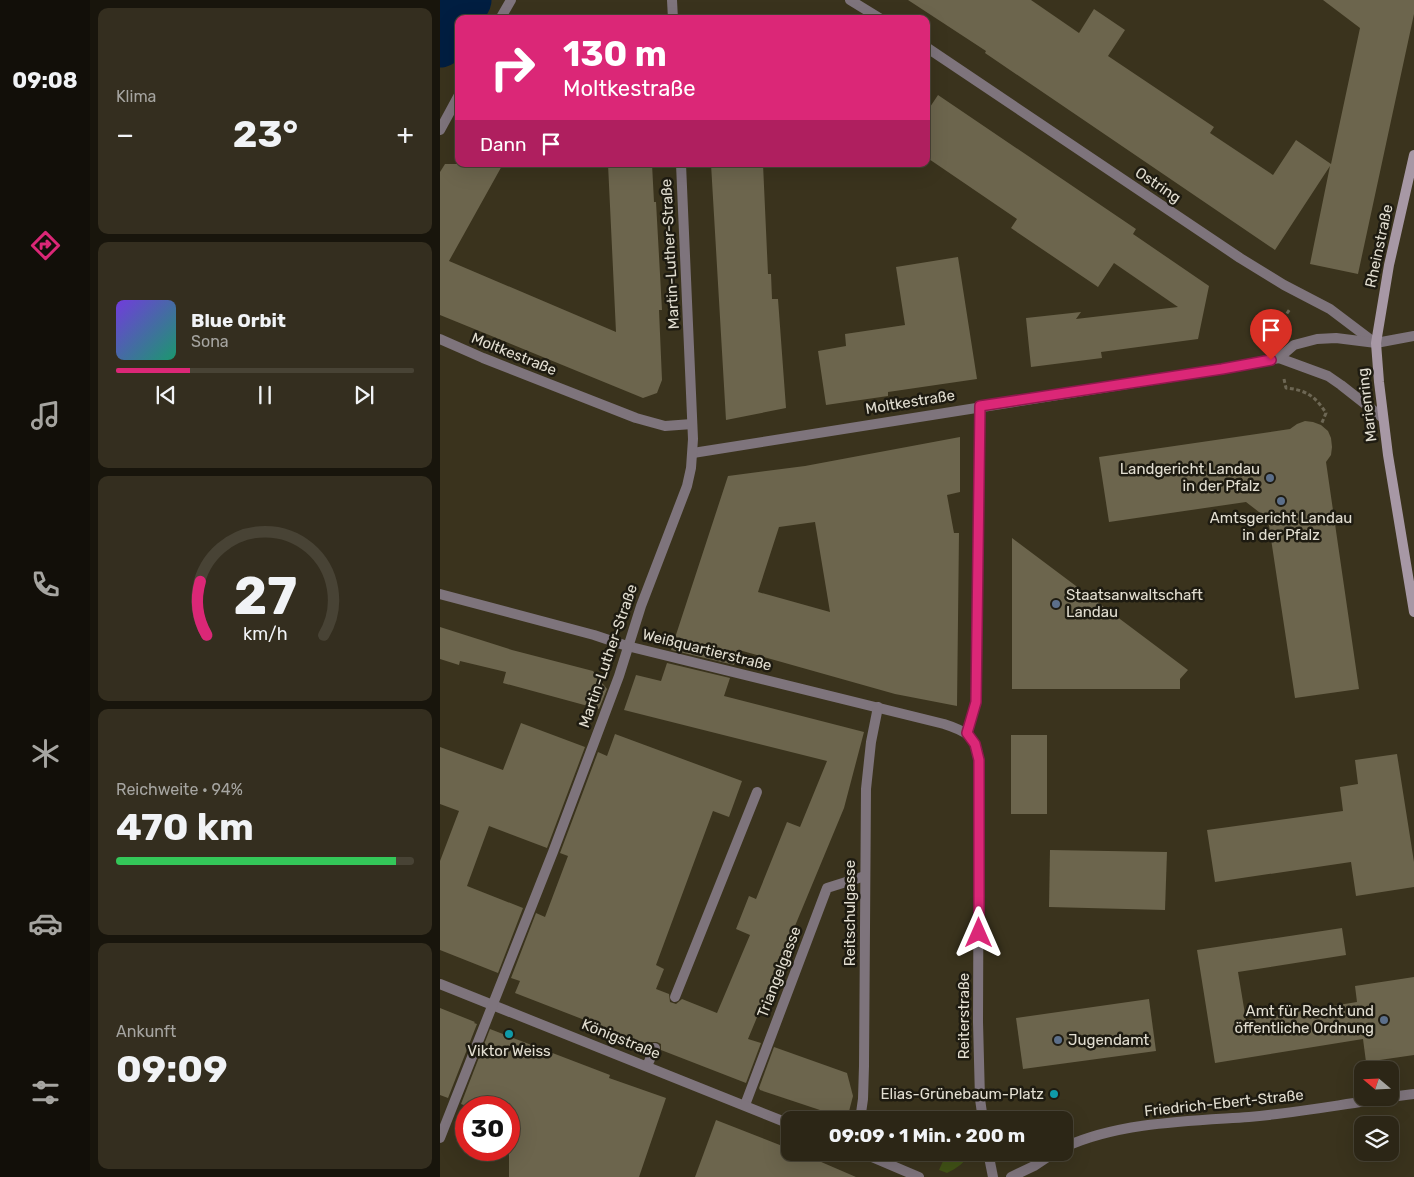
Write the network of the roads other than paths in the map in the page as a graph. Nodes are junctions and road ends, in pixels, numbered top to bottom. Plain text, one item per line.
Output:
1 (511, 0) edge
2 (672, 0) edge
3 (850, 0) edge
4 (502, 15) edge
5 (673, 15) edge
6 (874, 15) edge
7 (930, 50) edge
8 (455, 102) edge
9 (440, 130) edge
10 (1414, 155) edge
11 (681, 167) edge
12 (1414, 336) edge
13 (440, 339) edge
14 (1376, 343) junction
15 (1279, 358) junction
16 (980, 406) junction
17 (1383, 418) junction
18 (692, 424) junction
19 (693, 453) junction
20 (440, 594) edge
21 (1414, 612) edge
22 (627, 646) junction
23 (878, 707) junction
24 (967, 733) junction
25 (757, 792) dead end
26 (865, 876) junction
27 (440, 984) edge
28 (675, 997) dead end
29 (492, 1005) junction
30 (655, 1048) dead end
31 (648, 1066) junction
32 (1414, 1094) edge
33 (1399, 1096) edge
34 (1354, 1102) edge
35 (745, 1105) junction
36 (861, 1111) edge
37 (982, 1111) edge
38 (781, 1120) edge
39 (440, 1138) edge
40 (1073, 1144) edge
41 (881, 1161) edge
42 (990, 1161) edge
43 (1042, 1161) edge
44 (919, 1177) edge
45 (993, 1177) edge
46 (1011, 1177) edge

1 - 4 street
2 - 5 street
3 - 6 street
7 - 14 street, Ostring
8 - 9 street
10 - 14 main road, Rheinstraße
11 - 18 street, Martin-Luther-Straße
12 - 14 street, Moltkestraße
13 - 18 street, Moltkestraße
14 - 15 street, Moltkestraße
14 - 17 main road, Marienring
15 - 16 street, Moltkestraße
15 - 17 street
16 - 19 street, Moltkestraße
16 - 24 street
17 - 21 main road, Marienring
18 - 19 street, Martin-Luther-Straße
19 - 22 street, Martin-Luther-Straße
20 - 22 street, Weißquartierstraße
22 - 23 street, Weißquartierstraße
22 - 29 street, Martin-Luther-Straße
23 - 24 street, Weißquartierstraße
23 - 26 street, Reitschulgasse
24 - 37 street, Reiterstraße
25 - 28 street
26 - 35 street, Triangelgasse
26 - 36 street, Reitschulgasse
27 - 29 street, Königstraße
29 - 31 street, Königstraße
29 - 39 street, Martin-Luther-Straße
30 - 31 street
31 - 35 street, Königstraße
32 - 33 street, Friedrich-Ebert-Straße
34 - 40 street, Friedrich-Ebert-Straße
35 - 38 street, Königstraße
41 - 44 street
42 - 45 street
43 - 46 street

